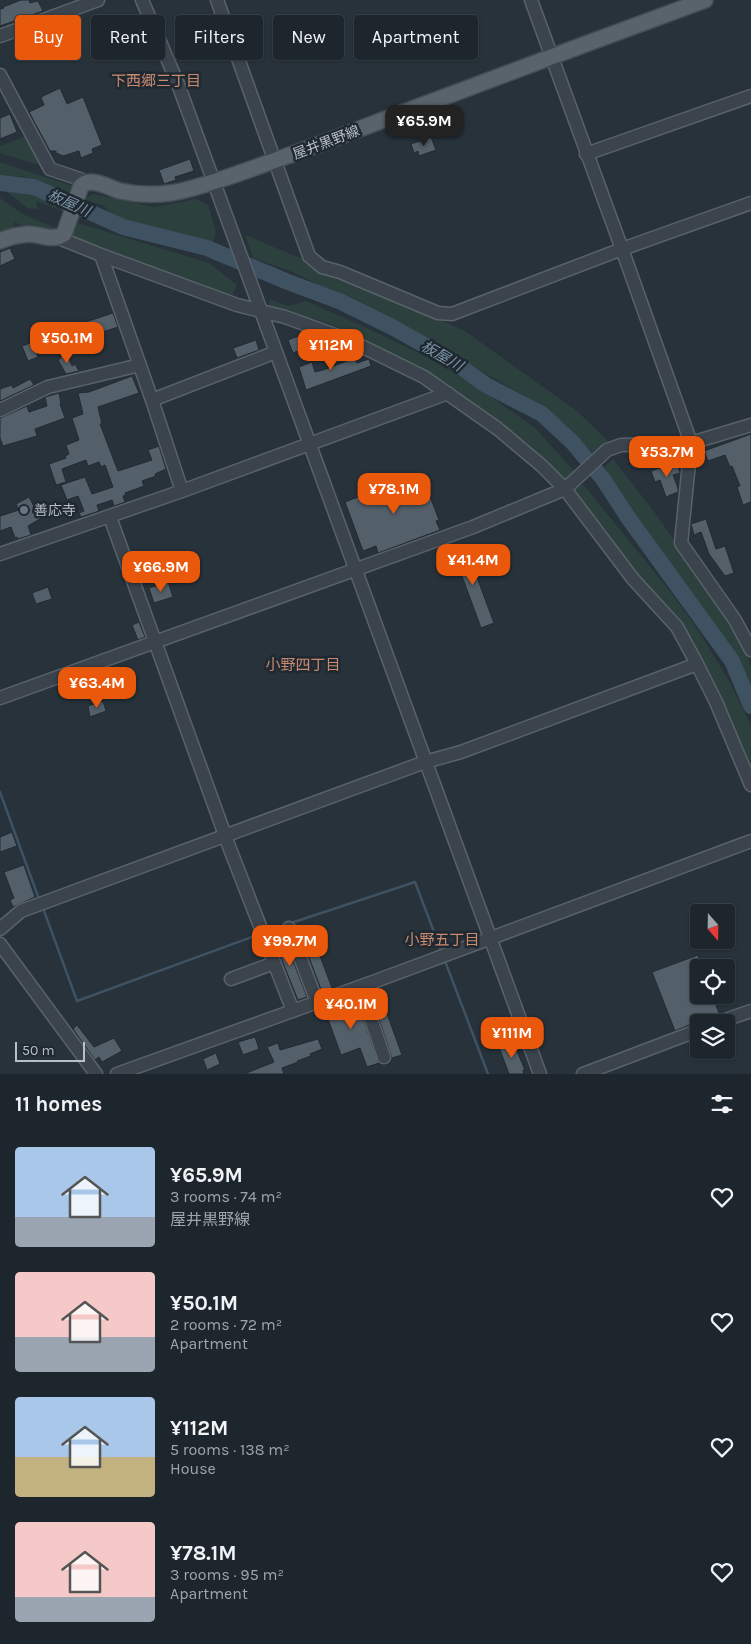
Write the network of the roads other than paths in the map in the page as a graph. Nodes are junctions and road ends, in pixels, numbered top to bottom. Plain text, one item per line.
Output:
1 (98, 0) edge
2 (142, 0) edge
3 (217, 0) edge
4 (531, 0) edge
5 (705, 0) edge
6 (0, 36) edge
7 (551, 56) junction
8 (0, 75) edge
9 (751, 96) edge
10 (586, 154) junction
11 (276, 161) junction
12 (213, 182) junction
13 (83, 184) junction
14 (751, 204) edge
15 (61, 236) junction
16 (0, 241) edge
17 (622, 249) junction
18 (101, 255) junction
19 (259, 308) junction
20 (276, 352) junction
21 (140, 365) junction
22 (448, 393) junction
23 (152, 400) junction
24 (0, 410) edge
25 (751, 425) edge
26 (691, 443) junction
27 (309, 444) junction
28 (567, 486) junction
29 (182, 491) junction
30 (110, 516) junction
31 (0, 554) edge
32 (355, 568) junction
33 (156, 640) junction
34 (751, 650) edge
35 (697, 664) junction
36 (0, 698) edge
37 (425, 762) junction
38 (751, 785) edge
39 (226, 835) junction
40 (751, 842) edge
41 (289, 928) dead end
42 (0, 929) edge
43 (490, 938) junction
44 (0, 944) edge
45 (274, 963) junction
46 (232, 979) dead end
47 (360, 987) junction
48 (317, 1002) junction
49 (293, 1011) junction
50 (751, 1011) edge
51 (735, 1016) edge
52 (690, 1033) edge
53 (384, 1057) dead end
54 (96, 1074) edge
55 (116, 1074) edge
56 (540, 1074) edge
57 (583, 1074) edge

1 - 6 street
2 - 12 street
3 - 11 street
4 - 7 street
5 - 7 main road, 屋井黒野線
7 - 10 street
7 - 11 main road, 屋井黒野線
8 - 13 street
9 - 10 street
10 - 17 street
11 - 12 main road, 屋井黒野線
11 - 17 street
12 - 13 main road, 屋井黒野線
12 - 19 street
13 - 15 main road
14 - 17 street
15 - 16 main road
15 - 18 street
17 - 26 street
18 - 19 street
18 - 21 street
19 - 20 street
19 - 22 street
20 - 23 street
20 - 27 street
21 - 23 street
21 - 24 street
22 - 27 street
22 - 28 street
23 - 29 street
25 - 26 street
26 - 28 street
26 - 34 street
27 - 29 street
27 - 32 street
28 - 32 street
28 - 35 street
29 - 30 street
30 - 31 street
30 - 33 street
32 - 33 street
32 - 37 street
33 - 36 street
33 - 39 street
35 - 37 street
35 - 38 street
37 - 39 street
37 - 43 street
39 - 42 street
39 - 45 street
40 - 43 street
41 - 48 street
43 - 47 street
43 - 56 street
44 - 54 street
45 - 46 street
45 - 49 street
47 - 48 street
47 - 53 street
48 - 49 street
49 - 55 street
50 - 51 street
52 - 57 street

